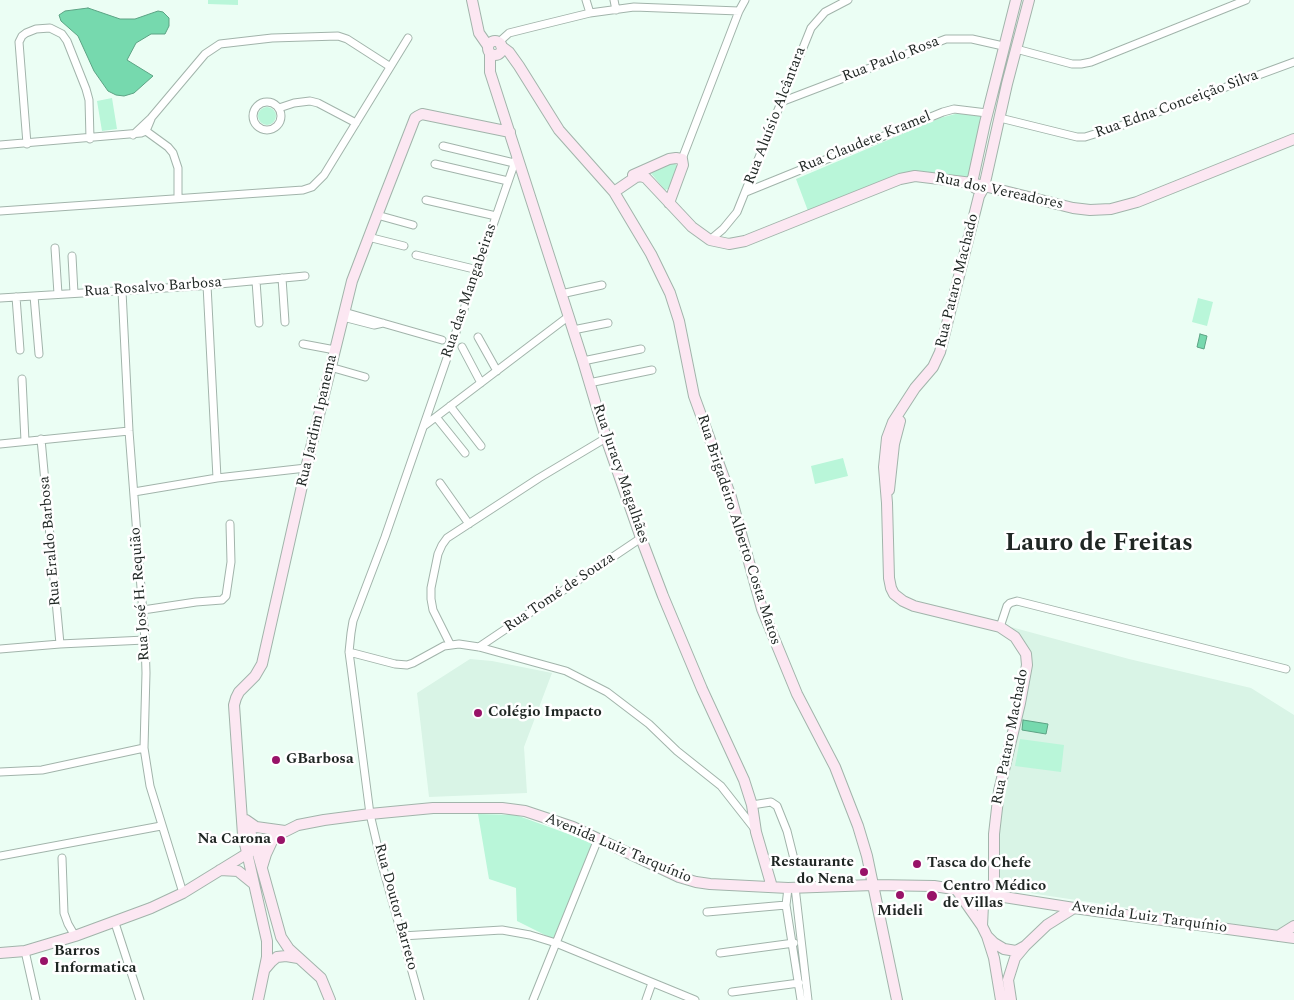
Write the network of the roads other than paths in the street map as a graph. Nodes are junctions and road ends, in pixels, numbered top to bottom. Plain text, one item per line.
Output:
1 (472, 0) edge
2 (586, 0) edge
3 (614, 0) edge
4 (745, 0) edge
5 (848, 0) edge
6 (1016, 0) edge
7 (1028, 0) edge
8 (1246, 0) edge
9 (634, 4) edge
10 (616, 10) junction
11 (740, 11) junction
12 (590, 13) junction
13 (1013, 13) junction
14 (1025, 17) junction
15 (408, 38) dead end
16 (1003, 46) junction
17 (495, 48) junction
18 (1016, 49) junction
19 (1294, 62) edge
20 (389, 66) junction
21 (994, 82) junction
22 (1007, 84) junction
23 (781, 102) junction
24 (279, 108) junction
25 (987, 113) junction
26 (151, 118) junction
27 (1000, 118) junction
28 (356, 123) junction
29 (146, 131) junction
30 (510, 132) junction
31 (133, 135) junction
32 (90, 139) junction
33 (1294, 139) edge
34 (27, 144) junction
35 (0, 146) edge
36 (443, 146) dead end
37 (515, 159) junction
38 (682, 159) junction
39 (435, 164) dead end
40 (508, 181) junction
41 (972, 183) junction
42 (612, 188) junction
43 (982, 191) junction
44 (746, 192) junction
45 (178, 198) junction
46 (426, 200) dead end
47 (669, 203) junction
48 (0, 211) edge
49 (377, 215) junction
50 (496, 216) junction
51 (413, 225) dead end
52 (368, 237) junction
53 (710, 240) junction
54 (404, 246) dead end
55 (55, 248) dead end
56 (416, 255) dead end
57 (72, 256) dead end
58 (478, 270) junction
59 (305, 276) dead end
60 (282, 278) junction
61 (256, 281) junction
62 (207, 285) junction
63 (602, 285) dead end
64 (122, 291) junction
65 (74, 293) junction
66 (58, 294) junction
67 (561, 294) junction
68 (34, 296) junction
69 (16, 297) junction
70 (0, 298) edge
71 (343, 314) junction
72 (568, 316) junction
73 (285, 322) dead end
74 (608, 323) dead end
75 (259, 324) dead end
76 (573, 330) junction
77 (478, 337) dead end
78 (442, 340) dead end
79 (303, 344) dead end
80 (462, 347) dead end
81 (641, 349) dead end
82 (20, 350) dead end
83 (335, 350) junction
84 (39, 354) dead end
85 (583, 361) junction
86 (330, 366) junction
87 (652, 370) dead end
88 (496, 371) junction
89 (365, 377) dead end
90 (22, 379) dead end
91 (590, 382) junction
92 (481, 383) junction
93 (450, 406) junction
94 (436, 417) junction
95 (423, 427) junction
96 (129, 431) junction
97 (606, 438) junction
98 (41, 439) junction
99 (25, 441) junction
100 (0, 444) edge
101 (481, 446) dead end
102 (465, 453) dead end
103 (306, 468) junction
104 (217, 478) junction
105 (440, 483) dead end
106 (134, 492) junction
107 (230, 524) dead end
108 (469, 524) junction
109 (641, 538) junction
110 (143, 610) junction
111 (1000, 627) junction
112 (145, 640) junction
113 (60, 644) junction
114 (450, 644) junction
115 (479, 647) junction
116 (0, 649) edge
117 (349, 652) junction
118 (1286, 669) dead end
119 (144, 748) junction
120 (0, 772) edge
121 (752, 805) junction
122 (370, 814) junction
123 (243, 819) junction
124 (161, 826) junction
125 (285, 831) junction
126 (756, 832) junction
127 (274, 837) junction
128 (598, 839) junction
129 (251, 850) junction
130 (0, 856) edge
131 (62, 858) dead end
132 (794, 863) dead end
133 (262, 868) junction
134 (219, 870) junction
135 (994, 880) junction
136 (254, 884) junction
137 (873, 885) junction
138 (772, 887) junction
139 (791, 888) junction
140 (956, 889) junction
141 (183, 892) junction
142 (987, 894) junction
143 (1002, 896) junction
144 (1045, 903) junction
145 (786, 905) junction
146 (983, 905) junction
147 (1074, 908) junction
148 (707, 912) dead end
149 (788, 917) junction
150 (798, 918) junction
151 (115, 923) junction
152 (1047, 925) junction
153 (982, 926) junction
154 (1294, 926) edge
155 (265, 927) junction
156 (279, 930) junction
157 (75, 936) junction
158 (402, 936) junction
159 (987, 936) junction
160 (1278, 936) junction
161 (1294, 938) edge
162 (556, 943) junction
163 (792, 943) junction
164 (801, 943) junction
165 (1026, 946) junction
166 (25, 951) junction
167 (720, 952) dead end
168 (0, 953) edge
169 (299, 958) junction
170 (800, 963) junction
171 (265, 970) junction
172 (652, 983) junction
173 (799, 983) junction
174 (732, 992) dead end
175 (36, 1000) edge
176 (140, 1000) edge
177 (258, 1000) edge
178 (330, 1000) edge
179 (420, 1000) edge
180 (533, 1000) edge
181 (646, 1000) edge
182 (695, 1000) edge
183 (800, 1000) edge
184 (808, 1000) edge
185 (897, 1000) edge
186 (1000, 1000) edge
187 (1011, 1000) edge

1 - 17 street
2 - 12 street
3 - 10 street
4 - 11 street
5 - 23 street, Rua Aluísio Alcântara
6 - 13 street
7 - 14 street, Rua Pataro Machado
8 - 18 street
9 - 10 street
9 - 11 street
10 - 12 street
11 - 38 street
12 - 17 street
13 - 14 street
13 - 16 street
14 - 18 street, Rua Pataro Machado
15 - 20 street
16 - 21 street
16 - 23 street, Rua Paulo Rosa
17 - 30 street, Rua Juracy Magalhães
17 - 42 street, Rua Brigadeiro Alberto Costa Matos
18 - 22 street, Rua Pataro Machado
19 - 27 street, Rua Edna Conceição Silva
20 - 26 street
20 - 28 street
21 - 22 street
21 - 25 street
22 - 27 street, Rua Pataro Machado
23 - 44 street, Rua Aluísio Alcântara
24 - 24 street
24 - 28 street
25 - 41 street
25 - 44 street, Rua Claudete Kramel
26 - 29 street
26 - 31 street
27 - 43 street, Rua Pataro Machado
28 - 45 street
29 - 31 street
29 - 45 street
30 - 37 street, Rua Juracy Magalhães
30 - 49 street, Rua Jardim Ipanema
31 - 32 street
32 - 34 street
32 - 34 street
33 - 43 street, Rua dos Vereadores
34 - 35 street
36 - 37 street
37 - 40 street, Rua das Mangabeiras
37 - 67 street, Rua Juracy Magalhães
38 - 42 street
38 - 47 street
39 - 40 street
40 - 50 street, Rua das Mangabeiras
41 - 43 street, Rua dos Vereadores
41 - 53 street, Rua dos Vereadores
42 - 47 street
42 - 137 street, Rua Brigadeiro Alberto Costa Matos
43 - 111 street, Rua Pataro Machado
44 - 53 street, Rua Aluísio Alcântara
45 - 48 street
46 - 50 street
47 - 53 street
49 - 51 street
49 - 52 street, Rua Jardim Ipanema
50 - 58 street, Rua das Mangabeiras
52 - 54 street
52 - 71 street, Rua Jardim Ipanema
55 - 66 street
56 - 58 street
57 - 65 street
58 - 95 street, Rua das Mangabeiras
59 - 60 street, Rua Rosalvo Barbosa
60 - 61 street, Rua Rosalvo Barbosa
60 - 73 street
61 - 62 street, Rua Rosalvo Barbosa
61 - 75 street
62 - 64 street, Rua Rosalvo Barbosa
62 - 104 street
63 - 67 street
64 - 65 street, Rua Rosalvo Barbosa
64 - 96 street, Rua José H. Requião
65 - 66 street, Rua Rosalvo Barbosa
66 - 68 street, Rua Rosalvo Barbosa
67 - 72 street, Rua Juracy Magalhães
68 - 69 street, Rua Rosalvo Barbosa
68 - 84 street
69 - 70 street, Rua Rosalvo Barbosa
69 - 82 street
71 - 78 street
71 - 83 street, Rua Jardim Ipanema
72 - 76 street, Rua Juracy Magalhães
72 - 88 street
74 - 76 street
76 - 85 street, Rua Juracy Magalhães
77 - 88 street
79 - 83 street
80 - 92 street
81 - 85 street
83 - 86 street, Rua Jardim Ipanema
85 - 91 street, Rua Juracy Magalhães
86 - 89 street
86 - 103 street, Rua Jardim Ipanema
87 - 91 street
88 - 92 street
90 - 99 street
91 - 97 street, Rua Juracy Magalhães
92 - 93 street
93 - 94 street
93 - 101 street
94 - 95 street
94 - 102 street
95 - 117 street, Rua das Mangabeiras
96 - 98 street
96 - 106 street, Rua José H. Requião
97 - 108 street
97 - 109 street, Rua Juracy Magalhães
98 - 99 street
98 - 113 street, Rua Eraldo Barbosa
99 - 100 street
103 - 104 street
103 - 123 street, Rua Jardim Ipanema
104 - 106 street
105 - 108 street
106 - 110 street, Rua José H. Requião
107 - 110 street
108 - 114 street
109 - 115 street, Rua Tomé de Souza
109 - 121 street, Rua Juracy Magalhães
110 - 112 street, Rua José H. Requião
111 - 118 street
111 - 135 street, Rua Pataro Machado
112 - 113 street
112 - 119 street, Rua José H. Requião
113 - 116 street
114 - 115 street
114 - 117 street
115 - 126 street
117 - 122 street, Rua Doutor Barreto
119 - 120 street
119 - 124 street, Rua José H. Requião
121 - 126 street, Rua Juracy Magalhães
121 - 132 street
122 - 125 street, Avenida Luiz Tarquínio
122 - 128 street, Avenida Luiz Tarquínio
122 - 158 street, Rua Doutor Barreto
123 - 125 street
123 - 129 street, Rua Jardim Ipanema
124 - 130 street
124 - 141 street, Rua José H. Requião
125 - 127 street, Avenida Luiz Tarquínio
126 - 138 street, Rua Juracy Magalhães
127 - 129 street, Avenida Luiz Tarquínio
127 - 133 street
128 - 138 street, Avenida Luiz Tarquínio
128 - 162 street
129 - 133 street
129 - 134 street, Avenida Luiz Tarquínio
129 - 136 street
131 - 157 street
133 - 156 street
134 - 136 street
134 - 141 street, Avenida Luiz Tarquínio
135 - 142 street, Rua Pataro Machado
135 - 143 street, Rua Pataro Machado
136 - 155 street
137 - 139 street, Avenida Luiz Tarquínio
137 - 140 street, Avenida Luiz Tarquínio
137 - 185 street, Rua Brigadeiro Alberto Costa Matos
138 - 139 street, Avenida Luiz Tarquínio
139 - 145 street
139 - 150 street
140 - 142 street, Avenida Luiz Tarquínio
140 - 153 street
141 - 151 street, Avenida Luiz Tarquínio
142 - 143 street, Avenida Luiz Tarquínio
142 - 146 street, Rua Pataro Machado
143 - 144 street, Avenida Luiz Tarquínio
143 - 146 street
144 - 147 street, Avenida Luiz Tarquínio
144 - 152 street
145 - 148 street
145 - 149 street
146 - 153 street
147 - 152 street
147 - 160 street, Avenida Luiz Tarquínio
149 - 150 street
149 - 163 street
150 - 164 street
151 - 157 street, Avenida Luiz Tarquínio
151 - 176 street
152 - 165 street
153 - 159 street
154 - 160 street
155 - 156 street
155 - 171 street
156 - 169 street
157 - 166 street, Avenida Luiz Tarquínio
158 - 162 street
158 - 179 street, Rua Doutor Barreto
159 - 165 street
159 - 186 street
160 - 161 street, Avenida Luiz Tarquínio
162 - 172 street
162 - 180 street
163 - 164 street
163 - 167 street
163 - 170 street
164 - 170 street
165 - 187 street
166 - 168 street, Avenida Luiz Tarquínio
166 - 175 street
169 - 171 street
169 - 178 street
170 - 173 street
170 - 184 street
171 - 177 street
172 - 181 street
172 - 182 street
173 - 174 street
173 - 183 street

